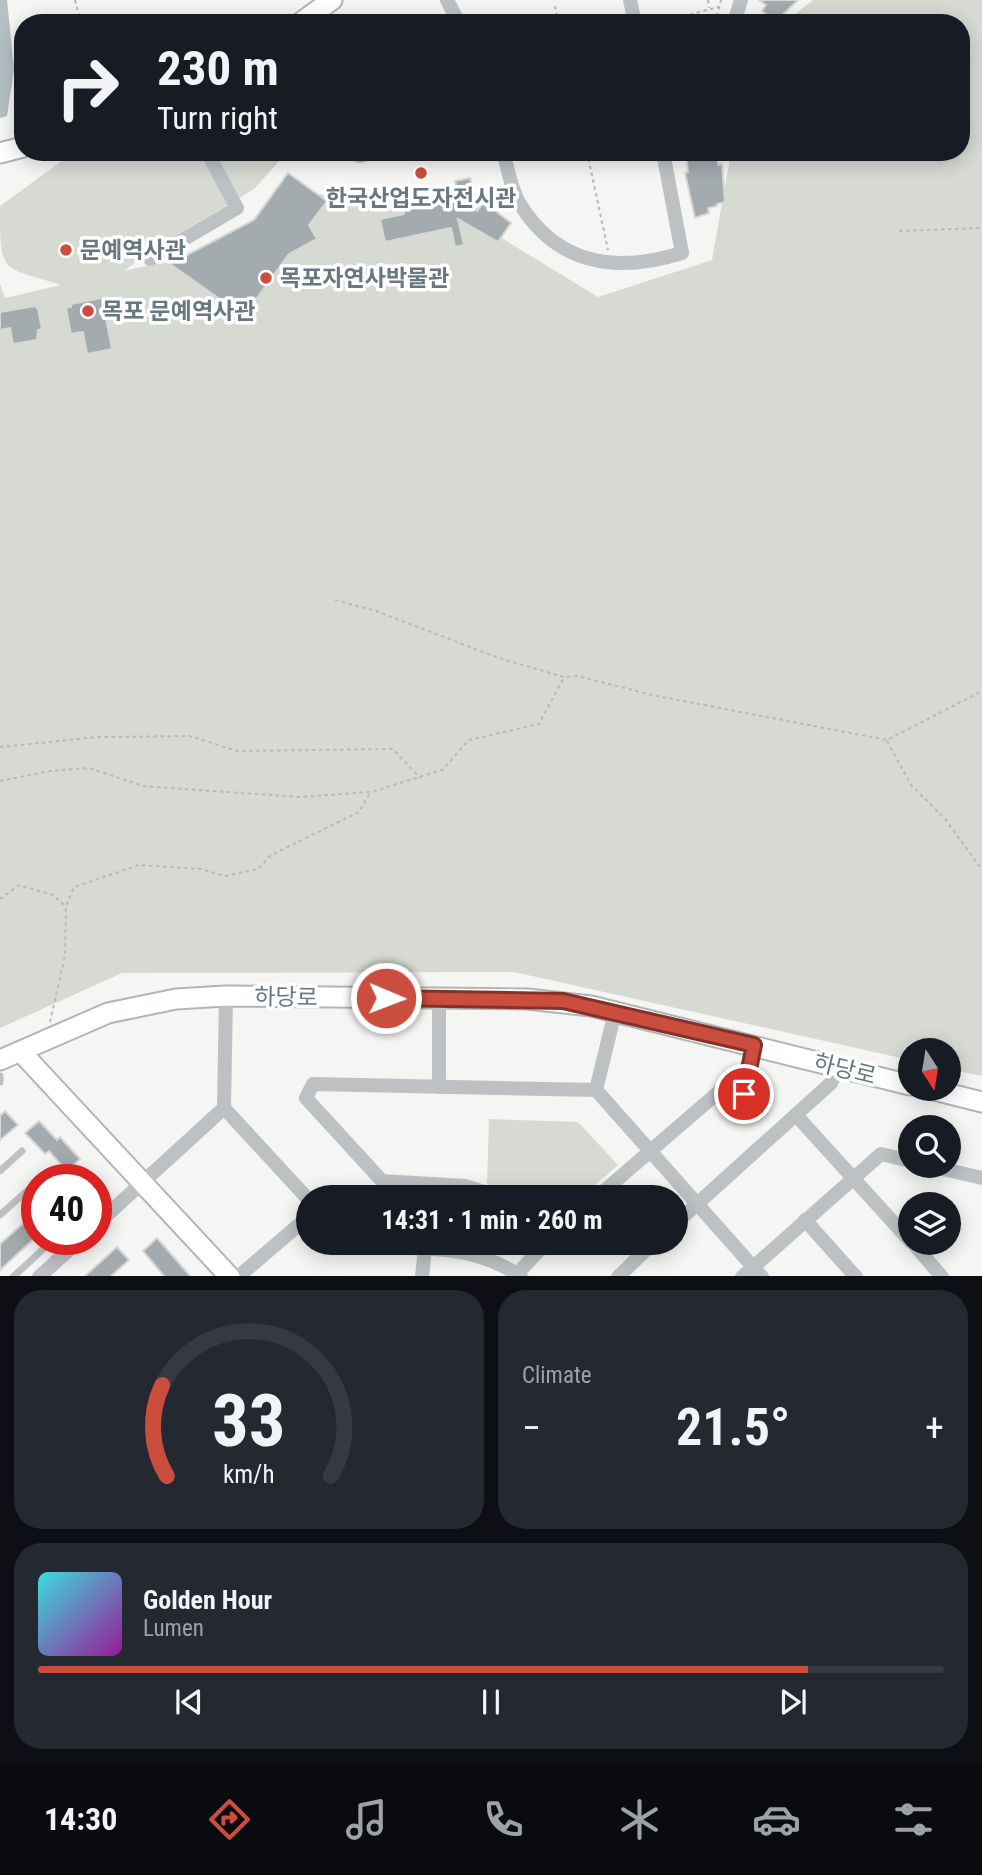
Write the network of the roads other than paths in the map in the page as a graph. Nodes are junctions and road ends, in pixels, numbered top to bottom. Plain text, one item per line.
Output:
1 (332, 0) edge
2 (313, 14) edge
3 (212, 161) edge
4 (506, 161) edge
5 (665, 161) edge
6 (150, 259) dead end
7 (226, 996) junction
8 (439, 999) junction
9 (615, 1012) junction
10 (754, 1045) junction
11 (20, 1052) junction
12 (0, 1060) edge
13 (838, 1068) junction
14 (0, 1076) edge
15 (0, 1082) edge
16 (898, 1082) edge
17 (439, 1087) junction
18 (596, 1090) junction
19 (961, 1097) edge
20 (982, 1102) edge
21 (224, 1108) junction
22 (796, 1115) junction
23 (22, 1151) dead end
24 (650, 1151) junction
25 (898, 1158) edge
26 (0, 1171) edge
27 (961, 1173) edge
28 (852, 1177) junction
29 (982, 1178) edge
30 (145, 1182) junction
31 (410, 1185) edge
32 (611, 1185) edge
33 (296, 1186) edge
34 (21, 1196) edge
35 (697, 1203) junction
36 (112, 1211) edge
37 (688, 1212) edge
38 (0, 1215) edge
39 (805, 1220) junction
40 (296, 1227) edge
41 (898, 1228) edge
42 (36, 1255) edge
43 (63, 1255) edge
44 (430, 1255) edge
45 (468, 1255) edge
46 (536, 1255) edge
47 (640, 1255) edge
48 (923, 1255) edge
49 (758, 1271) edge
50 (519, 1275) edge
51 (13, 1276) edge
52 (39, 1276) edge
53 (230, 1276) edge
54 (238, 1276) edge
55 (422, 1276) edge
56 (618, 1276) edge
57 (741, 1276) edge
58 (856, 1276) edge
59 (942, 1276) edge

1 - 2 street
3 - 6 street
4 - 5 street
7 - 8 street, 하당로
7 - 11 street, 하당로
7 - 21 street
8 - 9 street, 하당로
8 - 17 street
9 - 10 street, 하당로
9 - 18 street
10 - 13 street, 하당로
10 - 24 street
11 - 12 street, 하당로
11 - 30 street
13 - 16 street, 하당로
13 - 22 street
14 - 15 lane
17 - 18 street
17 - 31 street
18 - 24 street
19 - 20 street
21 - 30 street
21 - 33 street
22 - 28 street
22 - 35 street
23 - 26 lane
24 - 32 street
24 - 35 street
25 - 28 street
27 - 29 street
28 - 39 street
28 - 41 street
30 - 36 street
30 - 53 street
34 - 38 lane
35 - 37 street
35 - 49 street
39 - 49 street
39 - 58 street
40 - 54 street
42 - 51 lane
43 - 52 street
44 - 55 street
45 - 50 street
46 - 50 street
47 - 56 street
48 - 59 street
49 - 57 street

